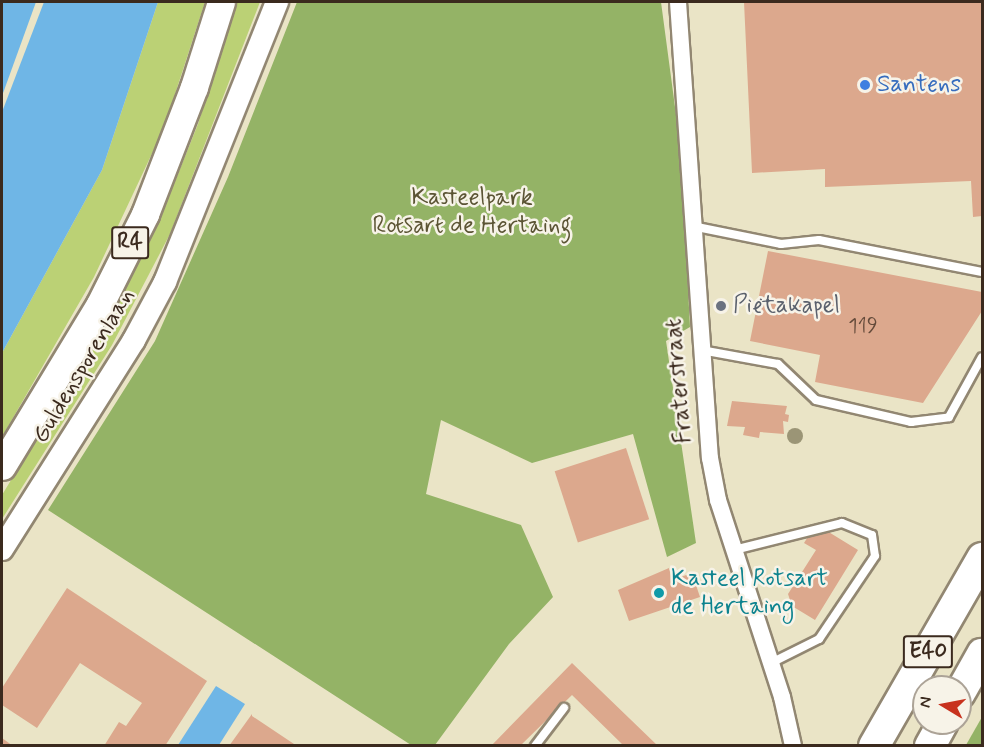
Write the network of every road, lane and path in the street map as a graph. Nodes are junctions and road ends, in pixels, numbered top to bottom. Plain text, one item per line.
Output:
1 (221, 2) edge
2 (277, 2) edge
3 (678, 2) edge
4 (692, 226) junction
5 (982, 272) edge
6 (700, 350) junction
7 (982, 357) edge
8 (2, 466) edge
9 (2, 549) edge
10 (734, 550) junction
11 (982, 558) edge
12 (982, 654) edge
13 (770, 663) junction
14 (970, 675) edge
15 (564, 708) dead end
16 (535, 746) edge
17 (793, 746) edge
18 (874, 746) edge

1 - 8 highway, R4
2 - 9 main road, Guldensporenlaan
3 - 4 street, Fraterstraat
4 - 5 lane
4 - 6 street, Fraterstraat
6 - 7 lane
6 - 10 street, Fraterstraat
10 - 13 street, Fraterstraat
10 - 13 lane
11 - 18 highway, E40
12 - 14 highway, E40
13 - 17 street, Fraterstraat
15 - 16 lane

